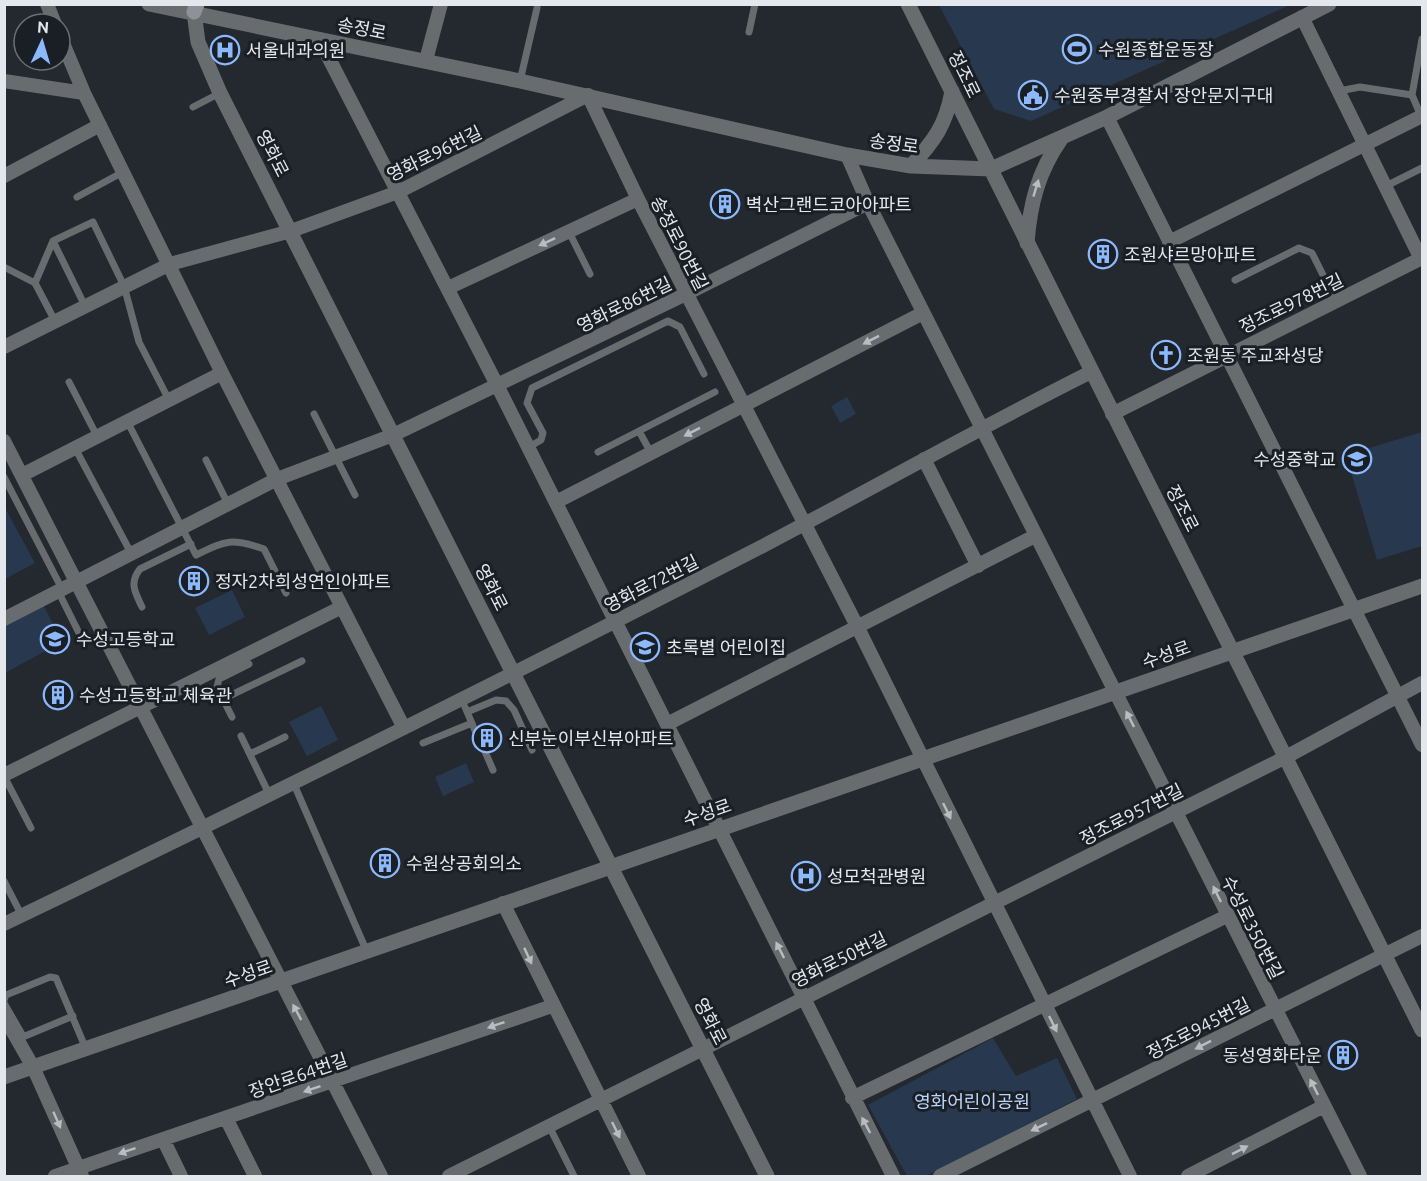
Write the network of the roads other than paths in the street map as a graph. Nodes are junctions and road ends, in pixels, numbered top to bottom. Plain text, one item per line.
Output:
1 (149, 4) edge
2 (441, 4) edge
3 (755, 4) edge
4 (908, 4) edge
5 (1329, 4) edge
6 (195, 8) edge
7 (537, 8) dead end
8 (1302, 17) junction
9 (749, 32) dead end
10 (319, 39) junction
11 (1422, 39) edge
12 (426, 60) junction
13 (72, 64) edge
14 (4, 81) edge
15 (520, 81) junction
16 (952, 91) junction
17 (1339, 91) junction
18 (84, 93) junction
19 (220, 93) junction
20 (588, 95) junction
21 (1412, 95) junction
22 (193, 107) dead end
23 (1422, 116) edge
24 (1107, 117) junction
25 (99, 125) junction
26 (1061, 139) junction
27 (1365, 145) junction
28 (847, 155) junction
29 (911, 166) junction
30 (1422, 168) edge
31 (991, 170) junction
32 (123, 172) junction
33 (4, 176) edge
34 (1386, 186) junction
35 (398, 192) junction
36 (77, 197) dead end
37 (638, 199) junction
38 (868, 203) junction
39 (291, 231) junction
40 (569, 231) junction
41 (53, 241) junction
42 (1169, 242) junction
43 (1027, 243) junction
44 (1422, 258) edge
45 (170, 264) junction
46 (4, 267) edge
47 (590, 274) dead end
48 (1235, 280) dead end
49 (35, 283) junction
50 (124, 286) junction
51 (448, 288) junction
52 (686, 294) junction
53 (1336, 301) junction
54 (86, 306) junction
55 (923, 313) junction
56 (55, 321) junction
57 (4, 347) edge
58 (1227, 355) junction
59 (222, 372) junction
60 (1091, 372) junction
61 (704, 374) dead end
62 (69, 382) dead end
63 (497, 385) junction
64 (715, 392) dead end
65 (169, 400) junction
66 (744, 406) junction
67 (314, 414) dead end
68 (1112, 414) junction
69 (128, 421) junction
70 (981, 428) junction
71 (639, 431) junction
72 (393, 435) junction
73 (98, 436) junction
74 (4, 441) edge
75 (529, 447) junction
76 (75, 448) junction
77 (598, 452) dead end
78 (651, 453) junction
79 (336, 457) junction
80 (924, 459) junction
81 (206, 460) dead end
82 (22, 475) junction
83 (4, 477) edge
84 (277, 479) junction
85 (354, 495) dead end
86 (556, 502) junction
87 (228, 504) junction
88 (804, 524) junction
89 (182, 528) junction
90 (1035, 536) junction
91 (190, 544) junction
92 (131, 553) junction
93 (978, 566) junction
94 (76, 581) junction
95 (1422, 586) edge
96 (60, 590) junction
97 (286, 593) dead end
98 (142, 607) dead end
99 (342, 607) junction
100 (1355, 610) junction
101 (4, 619) edge
102 (616, 621) junction
103 (858, 628) junction
104 (83, 641) dead end
105 (1233, 652) junction
106 (302, 660) dead end
107 (249, 664) dead end
108 (514, 674) junction
109 (1422, 683) edge
110 (1117, 693) junction
111 (1398, 696) junction
112 (223, 699) junction
113 (139, 706) junction
114 (464, 706) junction
115 (232, 717) dead end
116 (472, 723) junction
117 (667, 724) junction
118 (404, 728) junction
119 (476, 733) dead end
120 (241, 736) dead end
121 (285, 737) dead end
122 (423, 743) dead end
123 (1422, 745) edge
124 (483, 747) dead end
125 (532, 750) dead end
126 (250, 754) junction
127 (1286, 757) junction
128 (921, 759) junction
129 (493, 770) dead end
130 (4, 776) edge
131 (292, 782) junction
132 (269, 794) junction
133 (1176, 811) junction
134 (201, 827) junction
135 (31, 828) dead end
136 (719, 828) junction
137 (611, 865) junction
138 (4, 881) edge
139 (503, 903) junction
140 (993, 904) junction
141 (22, 916) junction
142 (1227, 916) junction
143 (4, 924) edge
144 (1422, 936) edge
145 (367, 952) junction
146 (1385, 954) junction
147 (281, 982) junction
148 (804, 997) junction
149 (4, 1001) edge
150 (1042, 1003) junction
151 (552, 1006) junction
152 (1274, 1010) junction
153 (4, 1016) edge
154 (73, 1016) junction
155 (1422, 1030) edge
156 (21, 1038) junction
157 (702, 1048) junction
158 (86, 1049) junction
159 (33, 1067) junction
160 (4, 1077) edge
161 (334, 1082) junction
162 (852, 1098) junction
163 (601, 1100) junction
164 (1091, 1101) junction
165 (1324, 1106) junction
166 (226, 1118) junction
167 (549, 1126) junction
168 (163, 1139) junction
169 (80, 1172) edge
170 (55, 1176) edge
171 (181, 1176) edge
172 (255, 1176) edge
173 (381, 1176) edge
174 (449, 1176) edge
175 (574, 1176) edge
176 (639, 1176) edge
177 (767, 1176) edge
178 (893, 1176) edge
179 (940, 1176) edge
180 (1130, 1176) edge
181 (1188, 1176) edge
182 (1360, 1176) edge

1 - 6 street, 송정로
2 - 12 street
3 - 9 lane
4 - 16 street, 정조로
5 - 8 street, 송정로
6 - 10 street, 송정로
6 - 19 street, 영화로
7 - 15 lane
8 - 17 street
8 - 24 street, 송정로
10 - 12 street, 송정로
10 - 35 street
11 - 21 lane
12 - 15 street, 송정로
13 - 18 street
14 - 18 street
15 - 20 street, 송정로
16 - 29 street
16 - 31 street, 정조로
17 - 21 lane
17 - 27 street
18 - 25 street
19 - 22 lane
19 - 39 street, 영화로
20 - 28 street, 송정로
20 - 35 street, 영화로96번길
20 - 37 street, 송정로90번길
21 - 23 lane
23 - 27 street
24 - 26 street, 송정로
24 - 42 street
25 - 32 street
25 - 33 street
26 - 31 street, 송정로
43 -> 26 street
27 - 34 street
27 - 42 street
28 - 29 street, 송정로
28 - 38 street, 수성로350번길
29 - 31 street, 송정로
30 - 34 lane
31 - 43 street, 정조로
32 - 36 lane
32 - 45 street
34 - 44 street
35 - 39 street, 영화로96번길
35 - 51 street
37 - 40 street
37 - 52 street, 송정로90번길
38 - 52 street, 영화로86번길
38 - 55 street, 수성로350번길
39 - 45 street, 영화로96번길
39 - 72 street, 영화로
40 - 47 lane
40 -> 51 street
41 - 49 lane
41 - 50 lane
41 - 54 lane
42 - 58 street
43 - 60 street, 정조로
44 - 53 street, 정조로978번길
45 - 50 street, 영화로96번길
45 - 59 street
46 - 49 lane
48 - 53 lane
49 - 56 lane
50 - 54 street, 영화로96번길
50 - 65 lane
51 - 63 street
52 - 63 street, 영화로86번길
52 - 66 street, 송정로90번길
53 - 58 street, 정조로978번길
54 - 56 street, 영화로96번길
55 -> 66 street
55 - 70 street, 수성로350번길
56 - 57 street, 영화로96번길
58 - 68 street, 정조로978번길
58 - 100 street
59 - 65 street
59 - 84 street
60 - 68 street, 정조로
60 - 70 street, 영화로72번길
61 - 75 lane
62 - 73 lane
63 - 72 street, 영화로86번길
63 - 75 street
64 - 71 lane
65 - 69 street
66 -> 78 street
66 - 88 street, 송정로90번길
67 - 79 lane
68 - 105 street, 정조로
69 - 73 street
69 - 89 lane
70 - 80 street, 영화로72번길
70 - 90 street, 수성로350번길
71 - 77 lane
71 - 78 lane
72 - 79 street, 영화로86번길
72 - 108 street, 영화로
73 - 76 street
74 - 82 street
75 - 86 street
76 - 82 street
76 - 92 lane
78 - 86 street
79 - 84 street, 영화로86번길
79 - 85 lane
80 - 88 street, 영화로72번길
80 - 93 street
81 - 87 lane
82 - 94 street
83 - 96 lane
84 - 87 street, 영화로86번길
84 - 99 street
86 - 102 street
87 - 89 street, 영화로86번길
88 - 102 street, 영화로72번길
88 - 103 street, 송정로90번길
89 - 91 lane
89 - 92 street, 영화로86번길
90 - 93 street
90 - 110 street, 수성로350번길
91 - 97 lane
91 - 98 lane
92 - 94 street, 영화로86번길
93 - 103 street
94 - 96 street, 영화로86번길
94 - 113 street
95 - 100 street, 수성로
96 - 101 street, 영화로86번길
96 - 104 lane
99 - 113 street
99 - 118 street
100 - 105 street, 수성로
100 - 111 street
102 - 108 street, 영화로72번길
102 - 117 street
103 - 117 street
103 - 128 street, 송정로90번길
105 - 110 street, 수성로
105 - 127 street, 정조로
106 - 112 lane
107 - 112 lane
108 - 114 street, 영화로72번길
108 - 137 street, 영화로
109 - 111 street, 정조로957번길
110 - 128 street, 수성로
133 -> 110 street, 수성로350번길
111 - 123 street
111 - 127 street, 정조로957번길
112 - 115 lane
113 - 130 street
113 - 134 street
114 - 116 lane
114 - 118 street, 영화로72번길
114 - 125 lane
116 - 119 lane
116 - 122 lane
117 - 136 street
118 - 131 street, 영화로72번길
120 - 126 lane
121 - 126 lane
124 - 129 lane
126 - 132 lane
127 - 133 street, 정조로957번길
127 - 146 street, 정조로
128 - 136 street, 수성로
128 -> 140 street, 송정로90번길
130 - 135 lane
131 - 132 street, 영화로72번길
131 - 145 lane
132 - 134 street, 영화로72번길
133 - 140 street, 정조로957번길
142 -> 133 street, 수성로350번길
134 - 141 street, 영화로72번길
134 - 147 street
136 - 137 street, 수성로
148 -> 136 street
137 - 139 street, 수성로
137 - 157 street, 영화로
138 - 141 lane
139 - 145 street, 수성로
139 -> 151 street
140 - 148 street, 영화로50번길
140 - 150 street, 송정로90번길
141 - 143 street, 영화로72번길
142 - 150 street
142 - 152 street, 수성로350번길
144 - 146 street, 정조로945번길
145 - 147 street, 수성로
146 - 152 street, 정조로945번길
146 - 155 street, 정조로
147 - 158 street, 수성로
161 -> 147 street
148 - 157 street, 영화로50번길
148 - 162 street
149 - 154 lane
149 - 156 lane
150 - 162 street
150 -> 164 street, 송정로90번길
151 -> 161 street, 장안로64번길
151 - 163 street
152 -> 164 street, 정조로945번길
165 -> 152 street, 수성로350번길
153 - 156 street
154 - 156 lane
154 - 158 lane
156 - 159 street
157 - 163 street, 영화로50번길
157 - 177 street, 영화로
158 - 159 street, 수성로
159 - 160 street, 수성로
159 -> 169 street
161 -> 166 street, 장안로64번길
161 - 173 street
178 -> 162 street
163 - 167 street, 영화로50번길
163 -> 176 street
164 -> 179 street, 정조로945번길
164 - 180 street, 송정로90번길
181 -> 165 street
165 - 182 street, 수성로350번길
166 - 168 street, 장안로64번길
166 - 172 street
167 - 174 street, 영화로50번길
167 - 175 lane
168 -> 169 street, 장안로64번길
168 - 171 street
169 - 170 street, 장안로64번길

